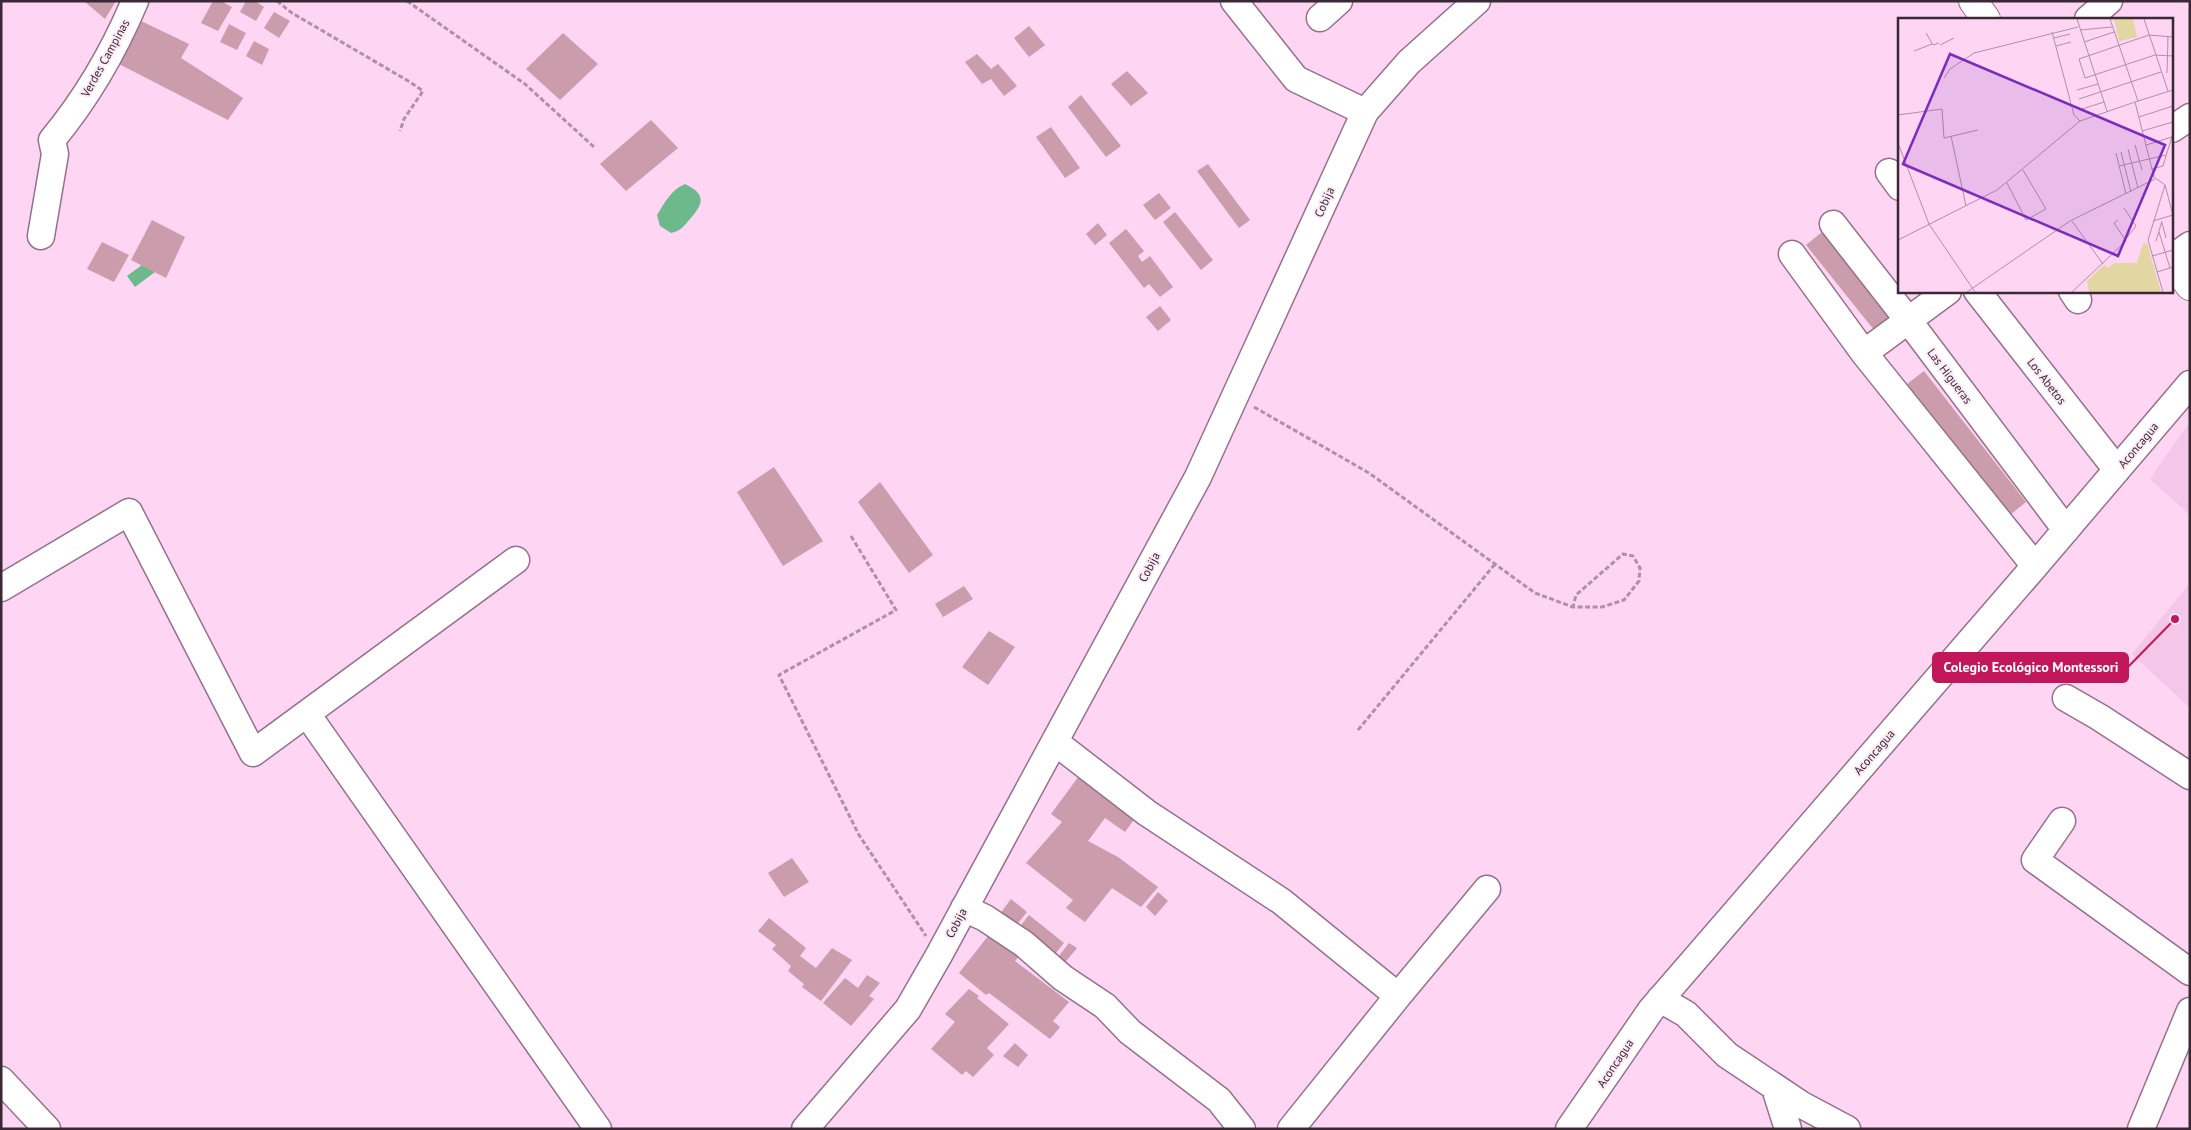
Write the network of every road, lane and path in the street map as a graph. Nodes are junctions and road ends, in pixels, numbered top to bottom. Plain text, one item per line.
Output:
1 (135, 1) edge
2 (277, 1) edge
3 (407, 1) edge
4 (1234, 1) edge
5 (1478, 1) edge
6 (1973, 1) edge
7 (2109, 1) edge
8 (1985, 18) edge
9 (2089, 18) edge
10 (1365, 112) junction
11 (2190, 117) edge
12 (2174, 128) edge
13 (400, 131) dead end
14 (594, 147) dead end
15 (1833, 224) dead end
16 (41, 236) dead end
17 (2190, 246) edge
18 (1792, 254) dead end
19 (2174, 257) edge
20 (2174, 266) edge
21 (2190, 286) edge
22 (1947, 292) edge
23 (1979, 292) edge
24 (1908, 320) junction
25 (1864, 352) junction
26 (2190, 384) edge
27 (1236, 397) junction
28 (2117, 470) junction
29 (2066, 530) junction
30 (851, 536) dead end
31 (516, 560) dead end
32 (1495, 564) junction
33 (2035, 566) junction
34 (1, 588) edge
35 (1573, 607) junction
36 (2066, 698) dead end
37 (307, 714) junction
38 (1358, 730) dead end
39 (1055, 742) junction
40 (2190, 776) edge
41 (2062, 821) dead end
42 (1487, 889) dead end
43 (964, 908) junction
44 (939, 955) junction
45 (2189, 969) edge
46 (1398, 996) junction
47 (1660, 999) junction
48 (2190, 1011) edge
49 (1, 1080) edge
50 (1775, 1088) junction
51 (47, 1129) edge
52 (598, 1129) edge
53 (806, 1129) edge
54 (1242, 1129) edge
55 (1291, 1129) edge
56 (1570, 1129) edge
57 (1788, 1129) edge
58 (1847, 1129) edge
59 (2141, 1129) edge

1 - 16 street, Verdes Campinas
2 - 13 path
3 - 14 path
4 - 10 street
5 - 10 street, Cobija
6 - 8 main road
7 - 9 street
10 - 27 street, Cobija
11 - 12 street
15 - 24 street, Las Higueras
17 - 19 street
18 - 25 street
20 - 21 main road
22 - 24 street
23 - 28 street, Los Abetos
24 - 25 street
24 - 29 street, Las Higueras
25 - 33 street
26 - 28 street, Aconcagua
27 - 32 path
27 - 39 street, Cobija
28 - 29 street, Aconcagua
29 - 33 street, Aconcagua
30 - 44 path
31 - 37 street
32 - 35 path
32 - 38 path
33 - 47 street, Aconcagua
34 - 37 street
35 - 35 path
36 - 40 street
37 - 52 street
39 - 43 street, Cobija
39 - 46 street
41 - 45 street
42 - 46 street
43 - 44 street, Cobija
43 - 54 street
44 - 53 street, Cobija
46 - 55 street
47 - 50 street
47 - 56 street, Aconcagua
48 - 59 street
49 - 51 street
50 - 57 street
50 - 58 street

